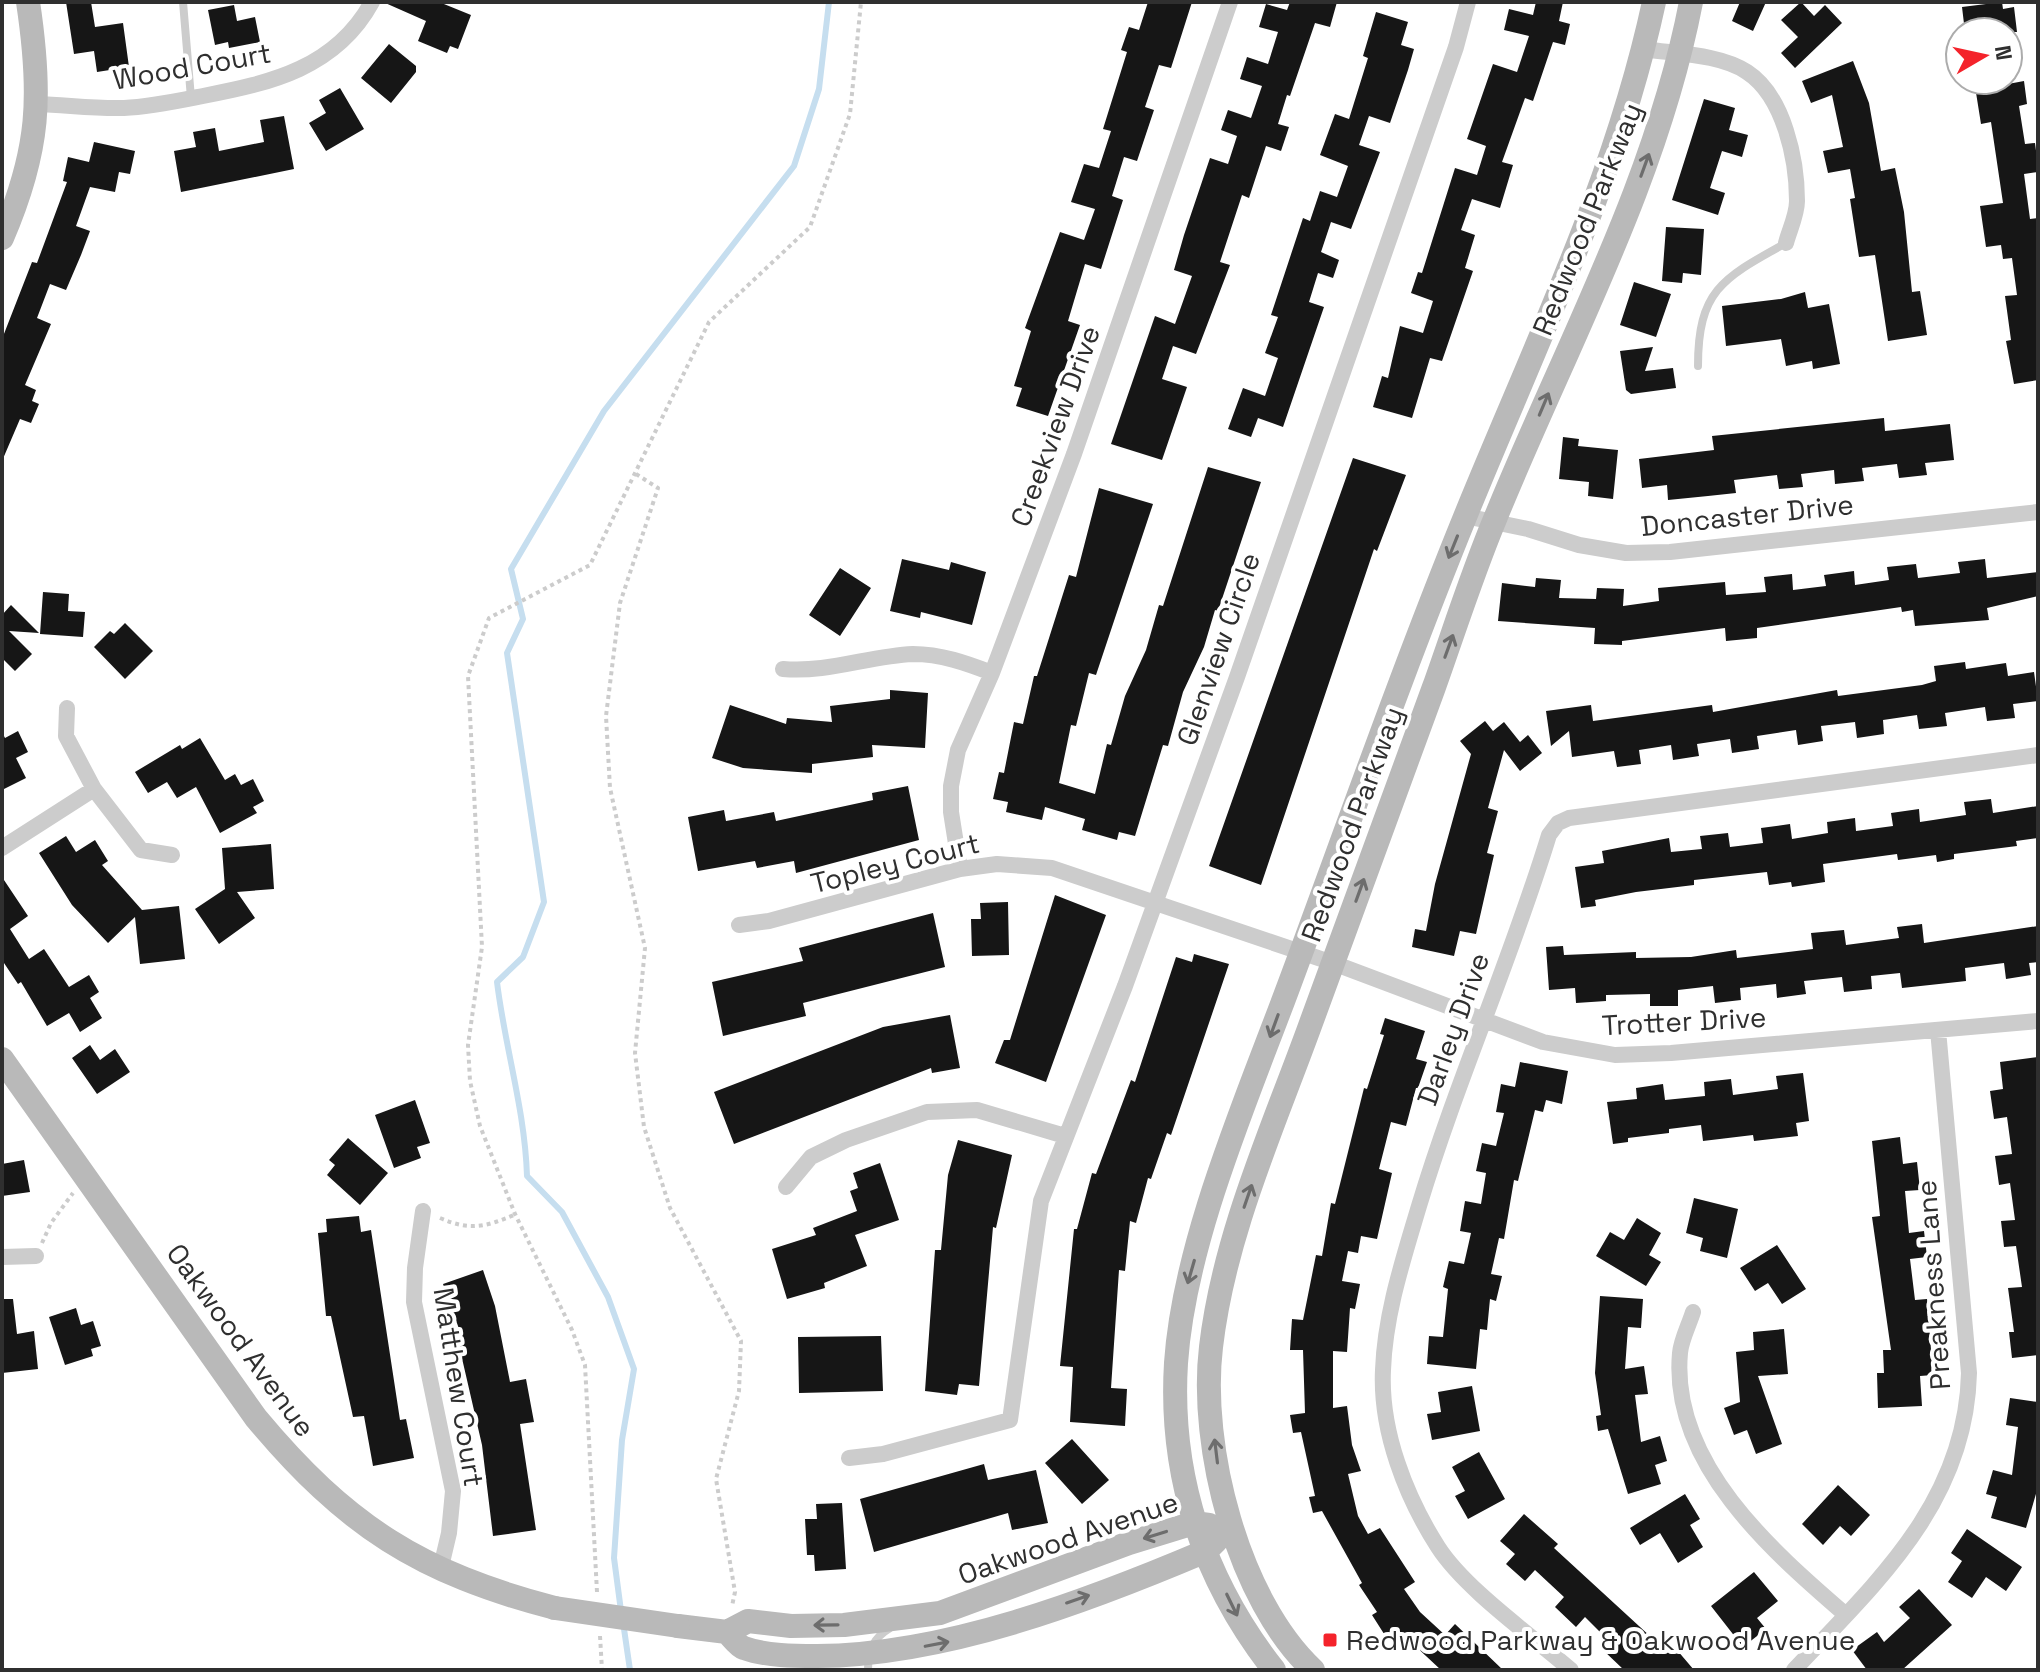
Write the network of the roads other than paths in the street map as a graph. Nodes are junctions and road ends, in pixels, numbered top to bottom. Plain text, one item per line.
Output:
1 (28, 2) edge
2 (183, 2) edge
3 (372, 2) edge
4 (1230, 2) edge
5 (1468, 2) edge
6 (1654, 2) edge
7 (1691, 2) edge
8 (1644, 49) junction
9 (1681, 55) junction
10 (191, 98) junction
11 (38, 104) junction
12 (2, 238) edge
13 (1786, 243) joint
14 (1698, 366) dead end
15 (2038, 512) edge
16 (1465, 516) junction
17 (1493, 523) junction
18 (783, 669) dead end
19 (992, 673) junction
20 (67, 708) dead end
21 (2038, 755) edge
22 (94, 789) junction
23 (2, 848) edge
24 (172, 855) dead end
25 (960, 869) junction
26 (1155, 902) junction
27 (739, 925) dead end
28 (1301, 953) junction
29 (1333, 963) junction
30 (1485, 1020) junction
31 (2038, 1021) edge
32 (1938, 1030) junction
33 (2, 1059) edge
34 (1065, 1136) junction
35 (786, 1187) dead end
36 (423, 1211) road end
37 (36, 1256) road end
38 (2, 1257) edge
39 (1693, 1312) dead end
40 (849, 1458) dead end
41 (1194, 1523) junction
42 (1231, 1527) junction
43 (1206, 1551) junction
44 (440, 1571) junction
45 (1846, 1615) junction
46 (901, 1621) junction
47 (727, 1632) junction
48 (868, 1662) edge
49 (1274, 1670) edge
50 (1313, 1670) edge
51 (1571, 1670) edge
52 (1794, 1670) edge

1 - 11 main road
2 - 10 lane
3 - 10 street, Wood Court
4 - 19 street, Creekview Drive
5 - 26 street, Glenview Circle
6 - 8 main road, Redwood Parkway
7 - 9 main road, Redwood Parkway
8 - 9 street
8 - 16 main road, Redwood Parkway
9 - 13 street
17 -> 9 main road, Redwood Parkway
10 - 11 street, Wood Court
11 - 12 main road
13 - 14 lane
15 - 17 street, Doncaster Drive
16 - 17 street, Doncaster Drive
16 -> 28 main road, Redwood Parkway
29 -> 17 main road, Redwood Parkway
18 - 19 street
19 - 25 street, Creekview Drive
20 - 22 street
21 - 30 street, Darley Drive
22 - 23 street
22 - 24 street
25 - 26 street, Topley Court
25 - 27 street, Topley Court
26 - 28 street, Topley Court
26 - 34 street, Glenview Circle
28 - 29 street, Trotter Drive
28 -> 41 main road, Redwood Parkway
29 - 30 street, Trotter Drive
42 -> 29 main road, Redwood Parkway
30 - 32 street, Trotter Drive
30 - 51 street, Darley Drive
31 - 32 street, Trotter Drive
32 - 45 street, Preakness Lane
33 - 44 main road, Oakwood Avenue
34 - 35 street
34 - 40 street, Glenview Circle
36 - 44 street, Matthew Court
37 - 38 street
39 - 45 street
41 - 42 main road, Oakwood Avenue
41 - 43 main road, Redwood Parkway
41 -> 46 main road, Oakwood Avenue
42 - 43 main road, Oakwood Avenue
42 - 50 main road, Redwood Parkway
48 -> 43 main road, Oakwood Avenue
43 -> 49 main road, Redwood Parkway
44 - 47 main road, Oakwood Avenue, bridge
45 - 52 street, Preakness Lane
46 -> 47 main road, Oakwood Avenue
46 - 48 lane
47 - 48 main road, Oakwood Avenue

